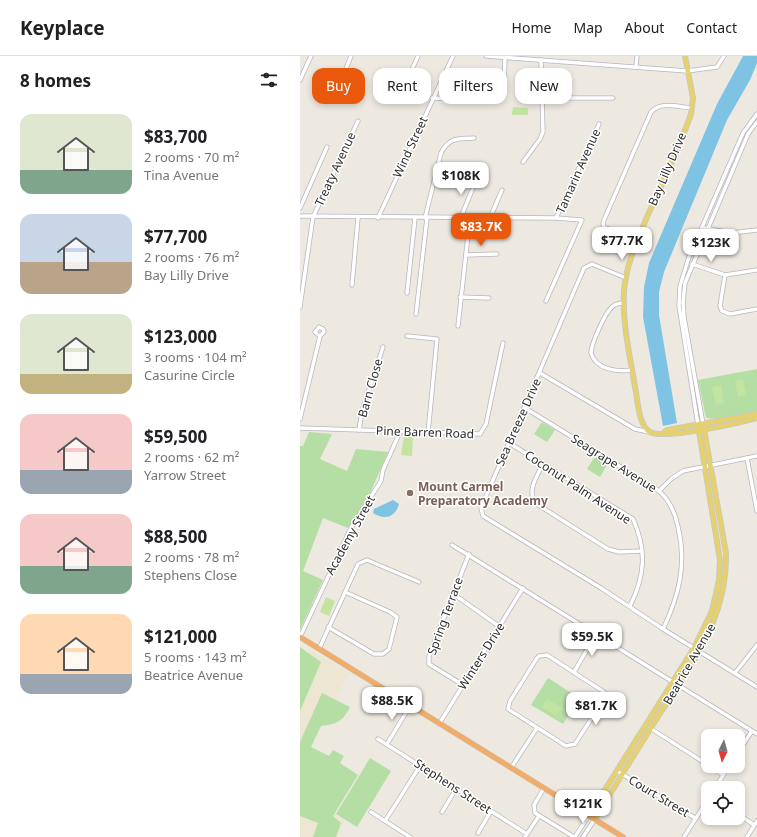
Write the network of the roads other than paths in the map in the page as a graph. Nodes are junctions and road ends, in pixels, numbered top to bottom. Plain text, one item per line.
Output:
1 (310, 56) edge
2 (351, 56) edge
3 (418, 56) edge
4 (453, 56) edge
5 (486, 56) edge
6 (581, 56) edge
7 (637, 56) edge
8 (685, 56) edge
9 (724, 56) edge
10 (505, 58) junction
11 (541, 60) junction
12 (581, 62) junction
13 (636, 66) junction
14 (346, 68) edge
15 (413, 68) edge
16 (541, 68) edge
17 (687, 71) junction
18 (300, 80) edge
19 (432, 98) junction
20 (572, 98) edge
21 (613, 98) dead end
22 (542, 104) edge
23 (692, 108) junction
24 (757, 114) edge
25 (358, 121) dead end
26 (757, 122) edge
27 (599, 124) dead end
28 (743, 133) junction
29 (748, 134) junction
30 (474, 138) dead end
31 (327, 147) dead end
32 (523, 162) dead end
33 (478, 178) dead end
34 (502, 190) dead end
35 (300, 208) edge
36 (300, 216) edge
37 (313, 217) junction
38 (461, 217) junction
39 (470, 217) junction
40 (358, 218) junction
41 (378, 218) junction
42 (415, 218) junction
43 (426, 218) junction
44 (490, 218) junction
45 (556, 218) junction
46 (702, 228) junction
47 (707, 229) junction
48 (757, 230) edge
49 (637, 241) junction
50 (497, 254) dead end
51 (466, 256) junction
52 (692, 264) junction
53 (757, 270) edge
54 (725, 275) junction
55 (626, 278) junction
56 (352, 285) dead end
57 (407, 293) dead end
58 (460, 296) junction
59 (489, 298) dead end
60 (546, 301) dead end
61 (624, 303) junction
62 (300, 307) edge
63 (757, 309) edge
64 (416, 314) dead end
65 (458, 326) dead end
66 (320, 336) dead end
67 (407, 336) dead end
68 (503, 343) dead end
69 (383, 347) dead end
70 (632, 370) junction
71 (540, 373) junction
72 (525, 408) junction
73 (757, 414) edge
74 (757, 418) edge
75 (300, 419) edge
76 (701, 427) junction
77 (300, 428) edge
78 (359, 430) junction
79 (400, 432) junction
80 (650, 432) junction
81 (428, 433) junction
82 (509, 443) junction
83 (757, 456) edge
84 (747, 458) junction
85 (543, 464) junction
86 (708, 466) junction
87 (659, 491) junction
88 (756, 495) edge
89 (757, 511) edge
90 (452, 545) dead end
91 (642, 550) junction
92 (469, 554) junction
93 (419, 582) dead end
94 (523, 588) junction
95 (345, 592) junction
96 (452, 593) junction
97 (630, 606) junction
98 (328, 627) junction
99 (500, 627) junction
100 (663, 629) junction
101 (596, 634) junction
102 (300, 637) edge
103 (757, 645) edge
104 (694, 648) junction
105 (319, 649) junction
106 (699, 651) junction
107 (574, 672) junction
108 (736, 673) junction
109 (673, 681) junction
110 (679, 684) junction
111 (463, 685) junction
112 (757, 687) edge
113 (410, 706) junction
114 (439, 724) junction
115 (645, 726) junction
116 (537, 728) junction
117 (650, 729) junction
118 (752, 731) junction
119 (757, 734) edge
120 (378, 739) dead end
121 (745, 742) edge
122 (387, 744) junction
123 (701, 761) edge
124 (420, 766) junction
125 (511, 768) junction
126 (617, 771) junction
127 (721, 773) edge
128 (623, 774) junction
129 (724, 775) joint
130 (720, 781) edge
131 (544, 788) junction
132 (456, 789) junction
133 (701, 809) edge
134 (491, 811) junction
135 (371, 812) dead end
136 (442, 812) dead end
137 (589, 815) junction
138 (539, 816) junction
139 (695, 818) junction
140 (595, 819) junction
141 (745, 819) edge
142 (385, 821) junction
143 (757, 821) edge
144 (754, 825) junction
145 (478, 833) dead end
146 (526, 835) edge
147 (410, 837) edge
148 (575, 837) edge
149 (584, 837) edge
150 (623, 837) edge
151 (684, 837) edge
152 (748, 837) edge

1 - 18 street
2 - 14 street
3 - 15 street
4 - 19 street, Wind Street
5 - 10 street
6 - 12 street
7 - 13 street
8 - 17 main road, Bay Lilly Drive
9 - 17 street
10 - 11 street
10 - 19 street
11 - 12 street
11 - 16 street
12 - 13 street
13 - 17 street
17 - 23 main road, Bay Lilly Drive
19 - 41 street, Wind Street
20 - 21 street
22 - 32 street
23 - 49 main road, Bay Lilly Drive
23 - 49 street
24 - 28 street
25 - 37 street, Treaty Avenue
26 - 29 street
27 - 45 street, Tamarin Avenue
28 - 29 street
28 - 46 street
29 - 47 street
30 - 43 street
31 - 35 street
33 - 38 street
34 - 44 street
36 - 37 street
37 - 40 street
37 - 62 street, Treaty Avenue
38 - 39 street
38 - 43 street
39 - 44 street
39 - 51 street
40 - 41 street
40 - 56 street
41 - 42 street
42 - 43 street
42 - 57 street
43 - 64 street
44 - 45 street
45 - 60 street
46 - 47 street
46 - 76 street
47 - 48 street
47 - 52 street
49 - 55 main road, Bay Lilly Drive
50 - 51 street
51 - 58 street
52 - 54 street
52 - 76 street
53 - 54 street
54 - 63 street
55 - 61 main road, Bay Lilly Drive
55 - 71 street, Sea Breeze Drive
58 - 59 street
58 - 65 street
61 - 70 main road, Bay Lilly Drive
61 - 70 street
66 - 75 street
67 - 81 street
68 - 81 street, Pine Barren Road
69 - 78 street, Barn Close
70 - 80 main road, Bay Lilly Drive
71 - 72 street, Sea Breeze Drive
71 - 80 street
72 - 82 street, Sea Breeze Drive
72 - 87 street, Seagrape Avenue
73 - 76 main road
74 - 76 main road
76 - 80 main road
76 - 86 main road, Beatrice Avenue
77 - 78 street, Pine Barren Road
78 - 79 street, Pine Barren Road
79 - 81 street, Pine Barren Road
79 - 102 street, Academy Street
82 - 85 street, Coconut Palm Avenue
82 - 97 street, Sea Breeze Drive
83 - 84 street
84 - 86 street
84 - 88 street
85 - 91 street, Coconut Palm Avenue
85 - 91 street
86 - 87 street
86 - 104 main road, Beatrice Avenue
86 - 106 main road, Beatrice Avenue
87 - 100 street, Seagrape Avenue
88 - 89 street
90 - 92 street
91 - 97 street, Coconut Palm Avenue
92 - 94 street
92 - 96 street, Spring Terrace
93 - 95 street
94 - 99 street, Winters Drive
94 - 101 street
95 - 98 street
95 - 98 street
96 - 99 street
96 - 111 street, Spring Terrace
97 - 100 street, Sea Breeze Drive
98 - 105 street
99 - 111 street, Winters Drive
100 - 104 street, Sea Breeze Drive
101 - 107 street
101 - 109 street
102 - 105 highway
103 - 108 street
104 - 106 street, Sea Breeze Drive
104 - 109 main road, Beatrice Avenue
105 - 113 highway
106 - 108 street, Sea Breeze Drive
106 - 110 main road, Beatrice Avenue
107 - 116 street
107 - 116 street
108 - 112 street, Sea Breeze Drive
109 - 110 street
109 - 115 main road, Beatrice Avenue
110 - 117 main road, Beatrice Avenue
110 - 118 street
111 - 114 street, Winters Drive
113 - 114 highway
113 - 122 street
114 - 125 highway
115 - 117 street
115 - 126 main road, Beatrice Avenue
116 - 125 street
117 - 123 street
117 - 128 main road, Beatrice Avenue
118 - 119 street
118 - 121 street
120 - 122 street, Stephens Street
122 - 124 street, Stephens Street
124 - 132 street, Stephens Street
124 - 142 street
125 - 131 highway
126 - 128 street, Court Street
126 - 137 main road, Beatrice Avenue
127 - 129 street
128 - 139 street, Court Street
128 - 140 main road, Beatrice Avenue
129 - 130 street
131 - 137 highway
131 - 138 street
132 - 134 street, Stephens Street
132 - 136 street
133 - 139 street
134 - 145 street
134 - 146 street, Stephens Street
135 - 142 street
137 - 140 highway
137 - 148 street, Beatrice Avenue
138 - 146 street
138 - 148 street
139 - 151 street
140 - 149 street, Beatrice Avenue
140 - 150 highway
141 - 144 street
142 - 147 street
143 - 144 street
144 - 152 street

